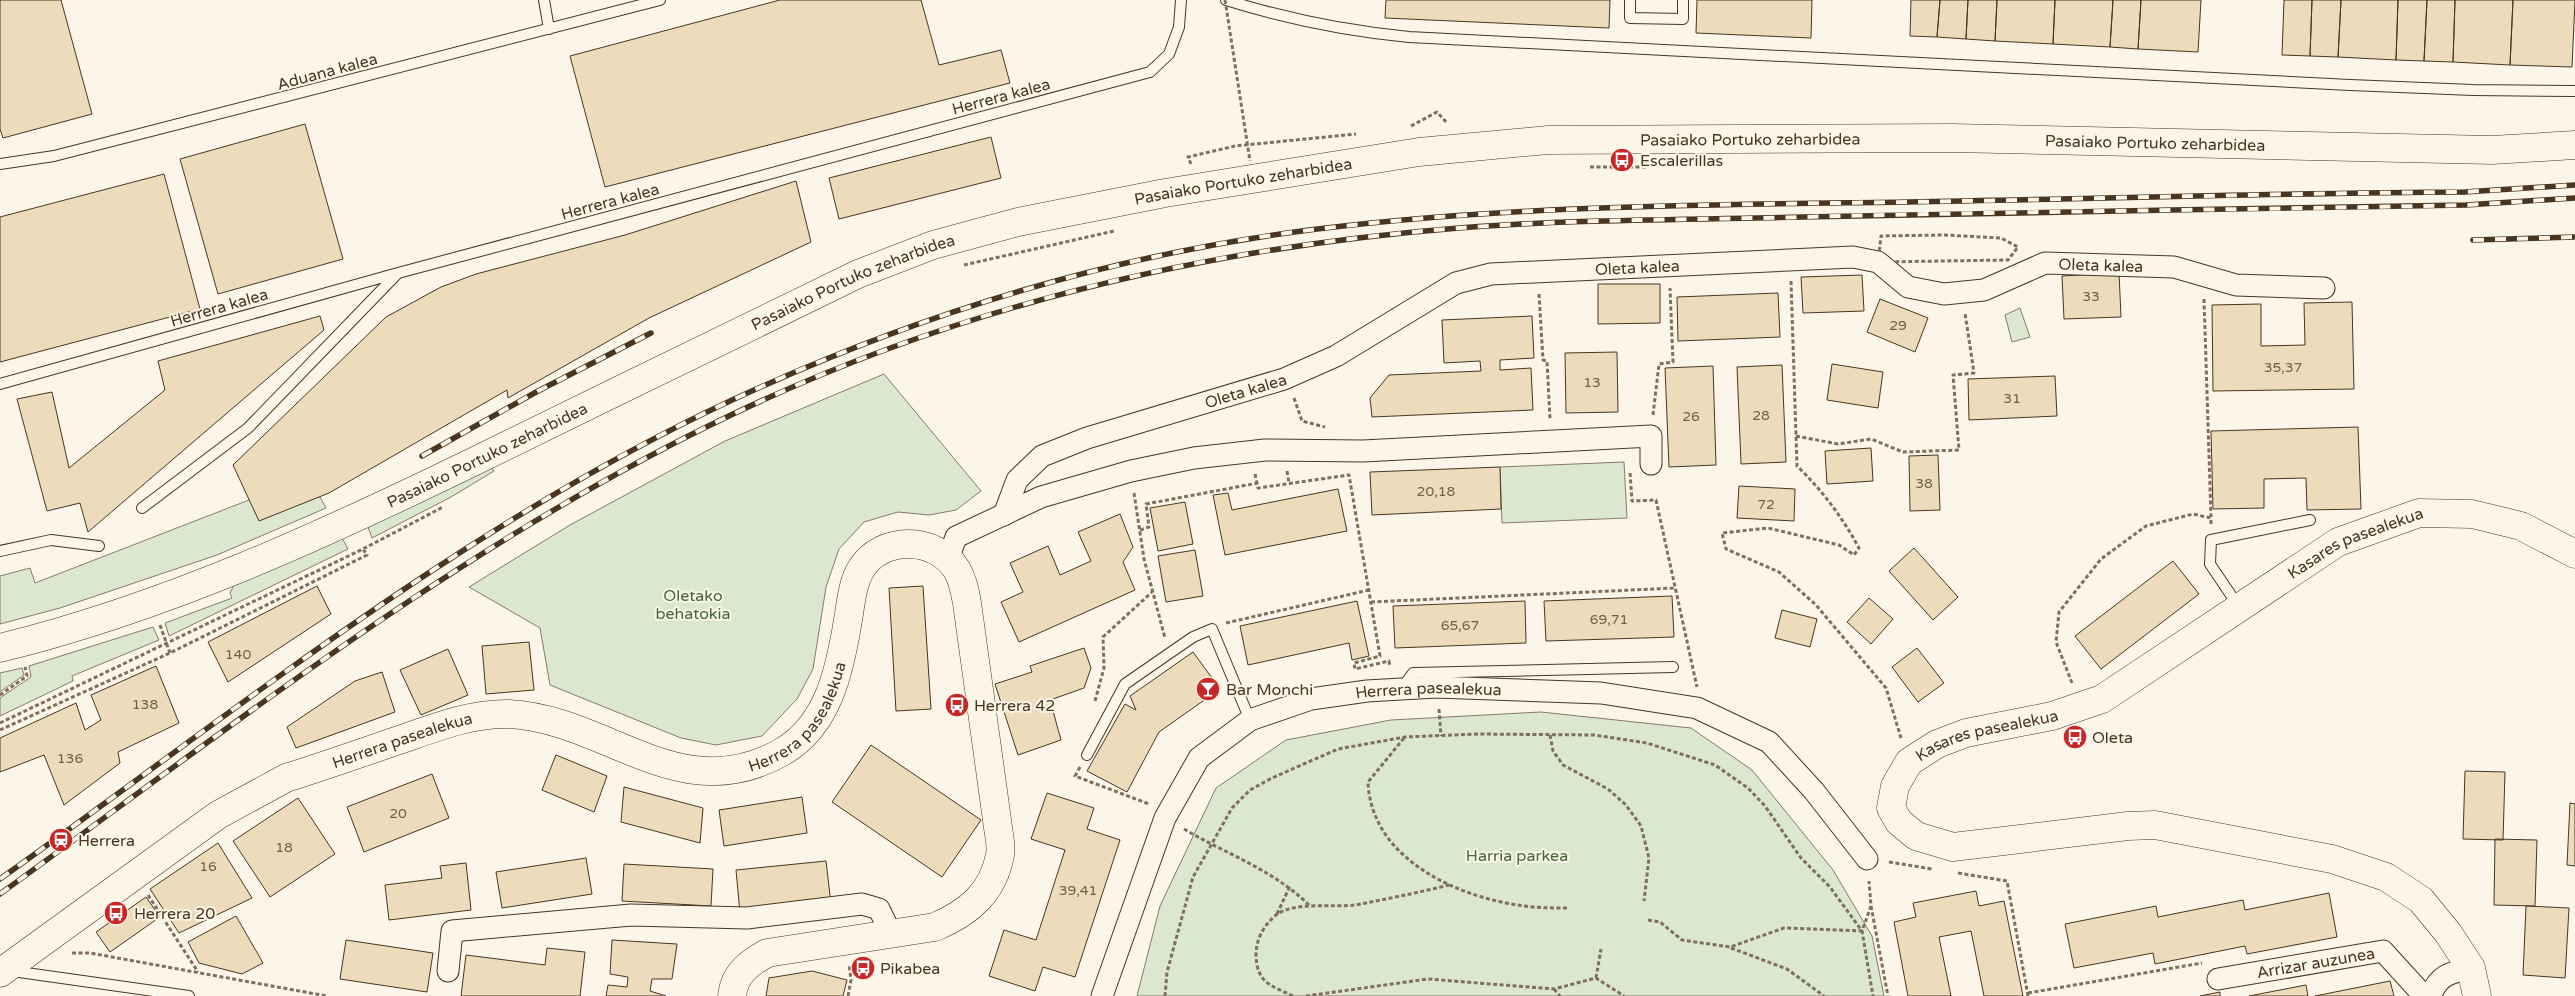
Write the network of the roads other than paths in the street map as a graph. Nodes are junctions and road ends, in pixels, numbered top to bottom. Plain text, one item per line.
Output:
1 (544, 0) edge
2 (660, 0) edge
3 (1181, 0) edge
4 (1225, 0) edge
5 (1630, 0) edge
6 (1684, 0) edge
7 (549, 29) junction
8 (2575, 91) edge
9 (2575, 145) edge
10 (0, 164) edge
11 (398, 273) junction
12 (2324, 288) dead end
13 (0, 384) edge
14 (1651, 464) road end
15 (142, 508) dead end
16 (1004, 515) junction
17 (2310, 520) dead end
18 (99, 546) dead end
19 (0, 551) edge
20 (2575, 554) edge
21 (948, 559) junction
22 (2240, 608) junction
23 (0, 648) edge
24 (1673, 667) dead end
25 (1401, 688) junction
26 (1250, 720) junction
27 (1087, 755) dead end
28 (1867, 859) road end
29 (891, 934) junction
30 (2471, 968) junction
31 (2, 971) edge
32 (448, 971) dead end
33 (2218, 979) road end
34 (189, 996) edge
35 (732, 996) edge
36 (1102, 996) edge
37 (2424, 996) edge
38 (2430, 996) edge
39 (2477, 996) edge

1 - 7 lane
2 - 7 lane, Aduana kalea
3 - 11 lane, Herrera kalea
4 - 8 lane
5 - 6 lane
7 - 10 lane, Aduana kalea
9 - 23 street, Pasaiako Portuko zeharbidea
11 - 13 lane, Herrera kalea
11 - 15 lane
12 - 16 street, Oleta kalea
14 - 16 street
16 - 21 street
17 - 22 lane
18 - 19 lane
20 - 22 street, Kasares pasealekua
21 - 29 street, Herrera pasealekua
21 - 31 street, Herrera pasealekua
22 - 30 street, Kasares pasealekua
24 - 25 lane
25 - 26 street, Herrera pasealekua
25 - 28 street, Herrera pasealekua
26 - 27 lane
26 - 36 street, Herrera pasealekua
29 - 32 street
29 - 35 street, Herrera pasealekua
30 - 38 street
30 - 39 street, Kasares pasealekua
31 - 34 lane
33 - 37 street, Arrizar auzunea

